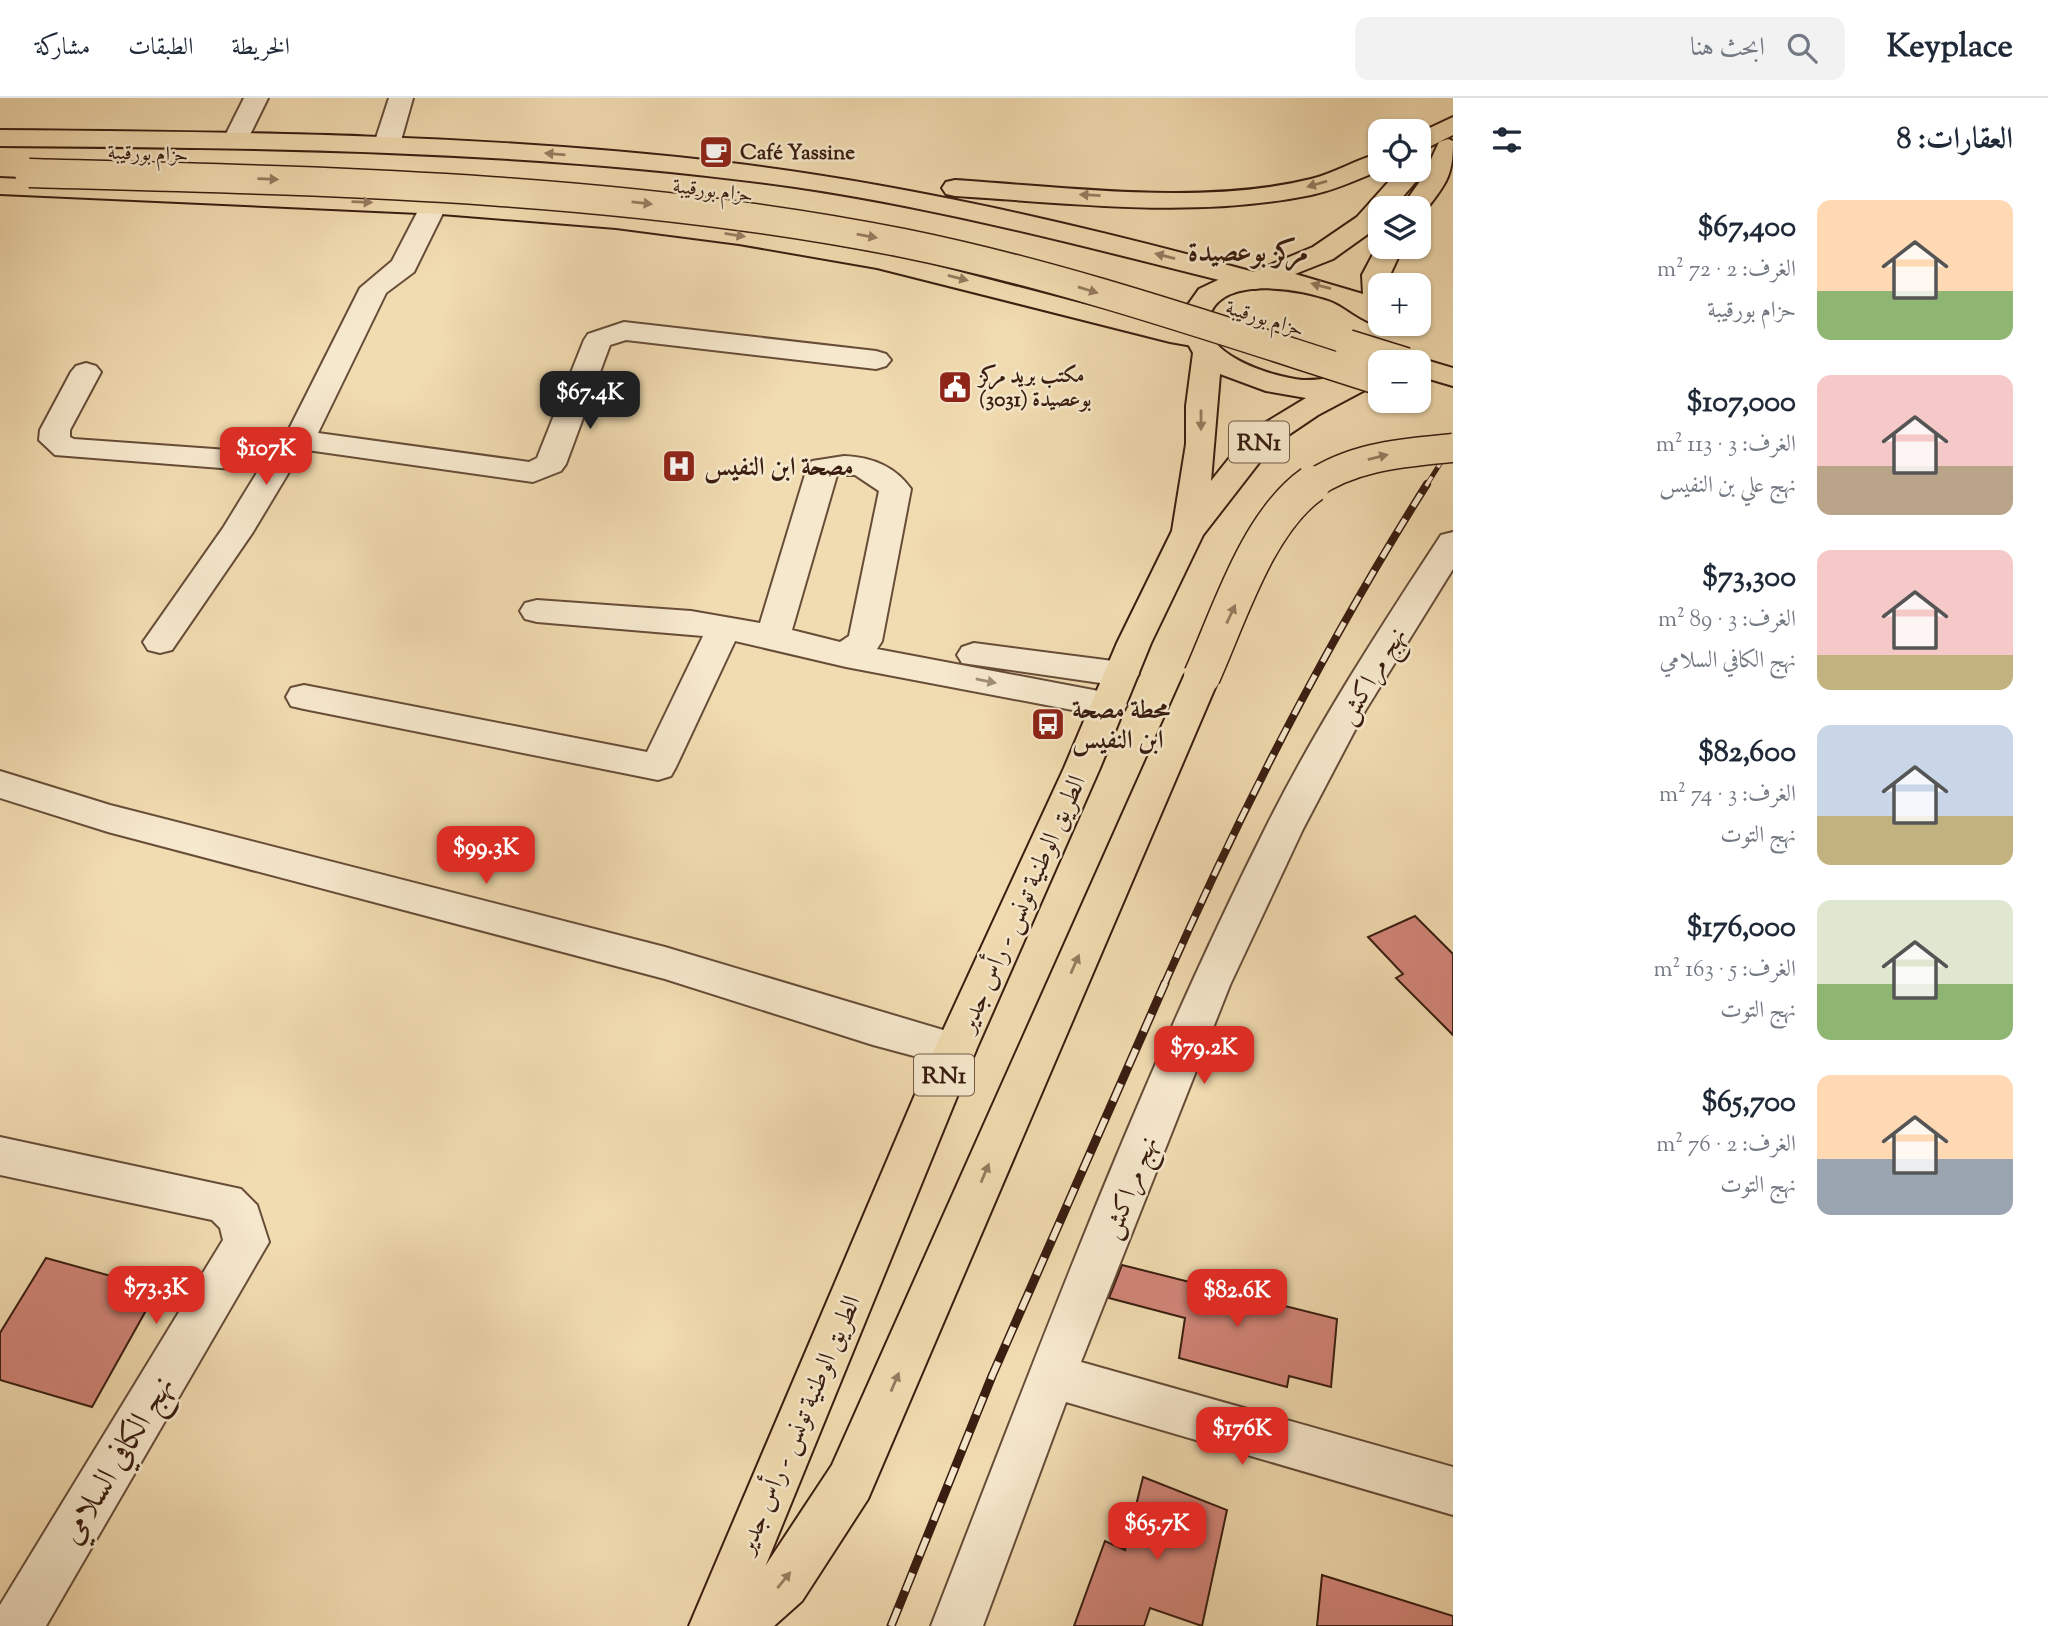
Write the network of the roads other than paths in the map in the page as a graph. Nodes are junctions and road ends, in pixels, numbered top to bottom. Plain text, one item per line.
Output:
1 (256, 98) edge
2 (401, 98) edge
3 (0, 138) edge
4 (1451, 138) edge
5 (236, 140) junction
6 (1431, 142) edge
7 (387, 144) junction
8 (0, 145) edge
9 (1431, 156) edge
10 (1368, 166) edge
11 (733, 171) junction
12 (0, 172) edge
13 (1402, 182) edge
14 (0, 186) edge
15 (1423, 196) edge
16 (434, 205) junction
17 (1255, 281) junction
18 (1368, 309) edge
19 (1203, 345) junction
20 (1368, 350) edge
21 (876, 360) dead end
22 (1431, 370) edge
23 (86, 372) dead end
24 (1368, 376) edge
25 (1453, 377) edge
26 (1368, 379) edge
27 (1368, 380) edge
28 (1431, 397) edge
29 (1453, 403) edge
30 (1453, 449) edge
31 (289, 451) junction
32 (1188, 531) junction
33 (1452, 544) edge
34 (537, 611) dead end
35 (724, 628) junction
36 (773, 637) junction
37 (160, 642) dead end
38 (856, 648) junction
39 (1115, 689) junction
40 (304, 697) dead end
41 (0, 784) edge
42 (955, 1050) junction
43 (0, 1156) edge
44 (1052, 1376) junction
45 (1453, 1491) edge
46 (17, 1626) edge
47 (715, 1626) edge
48 (735, 1626) edge
49 (957, 1626) edge

1 - 5 street
2 - 7 street
3 - 5 main road
4 - 6 main road
4 - 9 main road
4 - 15 main road
5 - 7 main road
11 -> 7 main road
8 - 20 main road, حزام بورقيبة, bridge
10 -> 11 main road
17 -> 11 main road
12 -> 24 main road, حزام بورقيبة, bridge
13 - 17 main road, RN1
14 -> 16 main road
16 -> 19 main road
16 - 31 street
18 -> 17 main road, RN1
17 - 19 main road, RN1
19 - 26 main road, RN1
19 -> 32 main road, الطريق الوطنية تونس - رأس جدير / RN1
21 - 31 street
22 - 25 main road
23 - 31 street
27 - 32 main road, الطريق الوطنية تونس - رأس جدير / RN1
28 - 29 main road
48 -> 30 main road, bridge
31 - 37 street
32 - 39 main road, الطريق الوطنية تونس - رأس جدير / RN1
33 - 44 street, نهج مراكش
34 - 35 street
35 - 36 street
35 - 40 street
36 - 38 street
36 - 38 street
38 - 39 street
39 - 42 main road, الطريق الوطنية تونس - رأس جدير / RN1
41 - 42 street
42 - 47 main road, الطريق الوطنية تونس - رأس جدير / RN1
43 - 46 street, نهج الكافي السلامي
44 - 45 street
44 - 49 street, نهج مراكش

